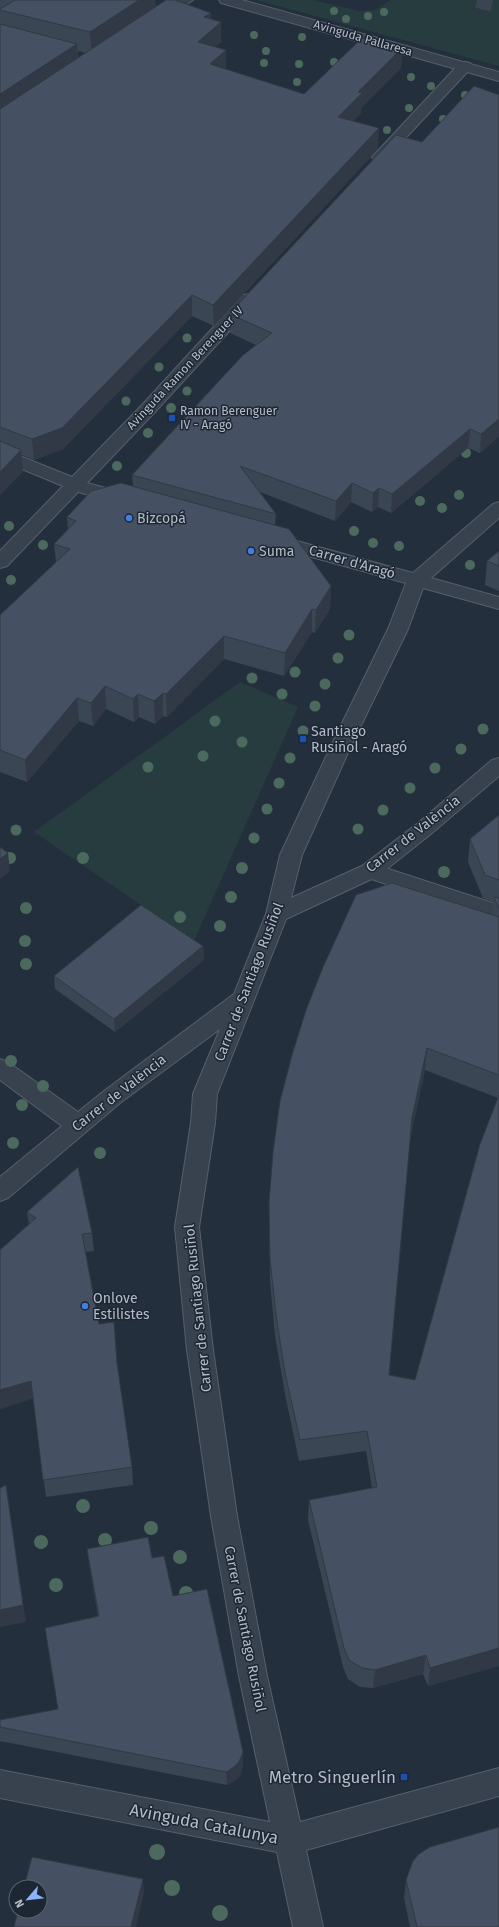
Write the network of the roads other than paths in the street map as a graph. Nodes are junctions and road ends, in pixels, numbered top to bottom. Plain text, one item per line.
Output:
1 (186, 0) edge
2 (226, 0) edge
3 (145, 28) edge
4 (465, 66) junction
5 (499, 77) edge
6 (368, 170) edge
7 (261, 287) edge
8 (0, 453) edge
9 (76, 485) junction
10 (141, 503) edge
11 (499, 508) edge
12 (262, 537) edge
13 (0, 562) edge
14 (417, 580) junction
15 (499, 603) edge
16 (499, 765) edge
17 (370, 871) junction
18 (277, 914) junction
19 (499, 914) edge
20 (242, 1000) junction
21 (0, 1068) edge
22 (78, 1126) junction
23 (0, 1191) edge
24 (499, 1782) edge
25 (0, 1784) edge
26 (288, 1840) junction
27 (308, 1927) edge

1 - 3 street
2 - 4 street, Avinguda Pallaresa
4 - 5 street, Avinguda Pallaresa
4 - 6 street
7 - 9 street, Avinguda Ramon Berenguer IV
8 - 9 street
9 - 10 street
9 - 13 street, Avinguda Ramon Berenguer IV
11 - 14 street
12 - 14 street, Carrer d'Aragó
14 - 15 street, Carrer d'Aragó
14 - 18 street, Carrer de Santiago Rusiñol
16 - 17 street, Carrer de València
17 - 18 street, Carrer de València
17 - 19 street
18 - 20 street, Carrer de Santiago Rusiñol
20 - 22 street, Carrer de València
20 - 26 street, Carrer de Santiago Rusiñol
21 - 22 street
22 - 23 street, Carrer de València
24 - 26 street, Avinguda Catalunya
25 - 26 street, Avinguda Catalunya
26 - 27 street, Carrer de Santiago Rusiñol

